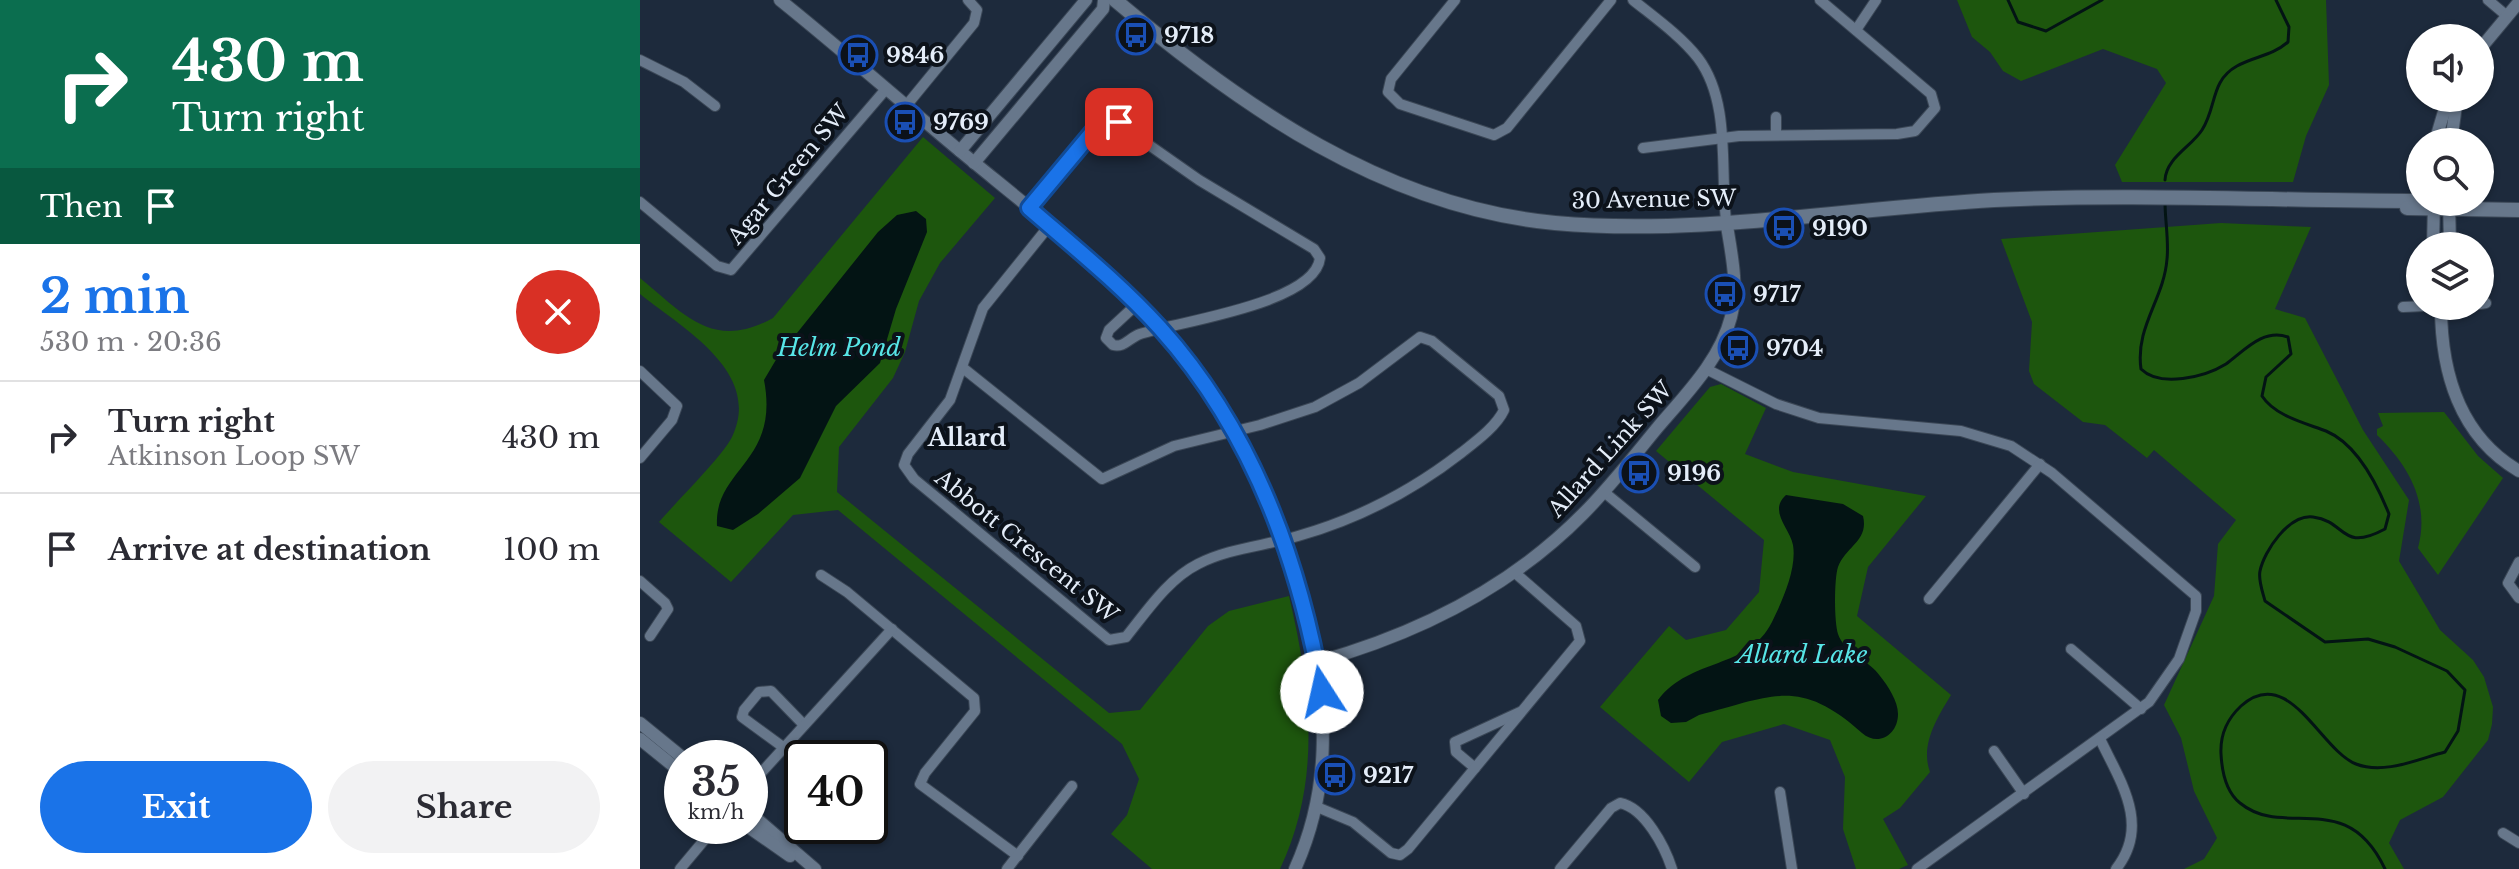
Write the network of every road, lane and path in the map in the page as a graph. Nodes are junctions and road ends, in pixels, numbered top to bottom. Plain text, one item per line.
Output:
1 (780, 0) edge
2 (968, 0) edge
3 (1086, 0) edge
4 (1104, 0) edge
5 (1115, 0) edge
6 (1455, 0) edge
7 (1611, 0) edge
8 (1633, 0) edge
9 (1820, 0) edge
10 (1876, 0) edge
11 (2488, 0) edge
12 (2519, 2) edge
13 (2507, 16) junction
14 (1856, 30) junction
15 (2494, 32) edge
16 (640, 60) edge
17 (886, 89) junction
18 (715, 106) dead end
19 (906, 106) junction
20 (1776, 117) dead end
21 (1776, 135) junction
22 (1720, 139) junction
23 (1643, 148) dead end
24 (960, 151) junction
25 (974, 163) junction
26 (2406, 201) edge
27 (2494, 201) edge
28 (640, 202) edge
29 (2255, 202) junction
30 (2519, 202) edge
31 (2406, 205) edge
32 (1029, 208) junction
33 (2494, 208) edge
34 (2519, 210) edge
35 (1726, 220) junction
36 (1049, 226) junction
37 (1137, 304) junction
38 (2403, 307) dead end
39 (2406, 307) edge
40 (2442, 320) edge
41 (1161, 330) junction
42 (963, 368) junction
43 (1706, 369) junction
44 (640, 371) edge
45 (1234, 431) junction
46 (640, 458) edge
47 (2040, 464) junction
48 (2519, 471) edge
49 (1604, 492) junction
50 (1285, 540) junction
51 (2519, 562) edge
52 (1695, 567) dead end
53 (1514, 572) junction
54 (821, 575) dead end
55 (640, 581) edge
56 (2519, 598) edge
57 (1929, 599) dead end
58 (892, 629) junction
59 (650, 636) dead end
60 (2071, 649) dead end
61 (1317, 662) junction
62 (2141, 709) junction
63 (1522, 711) junction
64 (640, 723) edge
65 (804, 725) junction
66 (640, 739) edge
67 (2100, 739) junction
68 (664, 743) edge
69 (783, 747) junction
70 (1994, 751) dead end
71 (664, 758) edge
72 (768, 764) edge
73 (1475, 768) junction
74 (1072, 786) dead end
75 (1780, 792) dead end
76 (2024, 794) junction
77 (1317, 807) junction
78 (768, 829) edge
79 (2503, 833) dead end
80 (768, 839) edge
81 (2519, 843) edge
82 (701, 844) edge
83 (1018, 856) junction
84 (680, 869) edge
85 (815, 869) edge
86 (1007, 869) edge
87 (1295, 869) edge
88 (1560, 869) edge
89 (1672, 869) edge
90 (1792, 869) edge
91 (1917, 869) edge
92 (2116, 869) edge

1 - 17 street
2 - 19 street
3 - 24 street
4 - 25 street
5 - 35 main road, 30 Avenue SW
6 - 7 street
8 - 22 street
9 - 14 street
10 - 14 street
11 - 13 street
12 - 13 street
13 - 15 street
14 - 21 street
16 - 18 street
17 - 19 street
17 - 28 street, Agar Green SW
19 - 24 street
20 - 21 street
21 - 22 street
22 - 23 street
22 - 35 street
24 - 25 street
25 - 32 street
26 - 29 main road, 30 Avenue SW
27 - 30 main road
29 - 31 main road, 30 Avenue SW
29 - 35 main road, 30 Avenue SW
32 - 36 street
32 - 41 street
33 - 34 main road, 30 Avenue SW
35 - 43 street, Allard Link SW
36 - 37 street
36 - 42 street, Abbott Crescent SW
37 - 41 street
37 - 41 street
38 - 39 street
40 - 48 street
41 - 45 street
42 - 45 street
42 - 50 street, Abbott Crescent SW
43 - 47 street
43 - 49 street, Allard Link SW
44 - 46 street
45 - 50 street
45 - 50 street, Abbott Crescent SW
47 - 57 street
47 - 62 street
49 - 52 street
49 - 53 street, Allard Link SW
50 - 61 street
51 - 56 street
53 - 61 street, Allard Link SW
53 - 63 street
54 - 58 street
55 - 59 street
58 - 65 street
58 - 83 street
60 - 62 street
61 - 77 street
62 - 67 street
63 - 73 street
63 - 73 street
64 - 68 street
65 - 69 street
65 - 69 street
66 - 71 street
67 - 76 street
67 - 92 street
69 - 72 street
70 - 76 street
73 - 77 street
74 - 83 street
75 - 90 street
76 - 91 street
77 - 87 street
78 - 85 street
79 - 81 street
80 - 85 street
82 - 84 street
83 - 86 street
88 - 89 street

